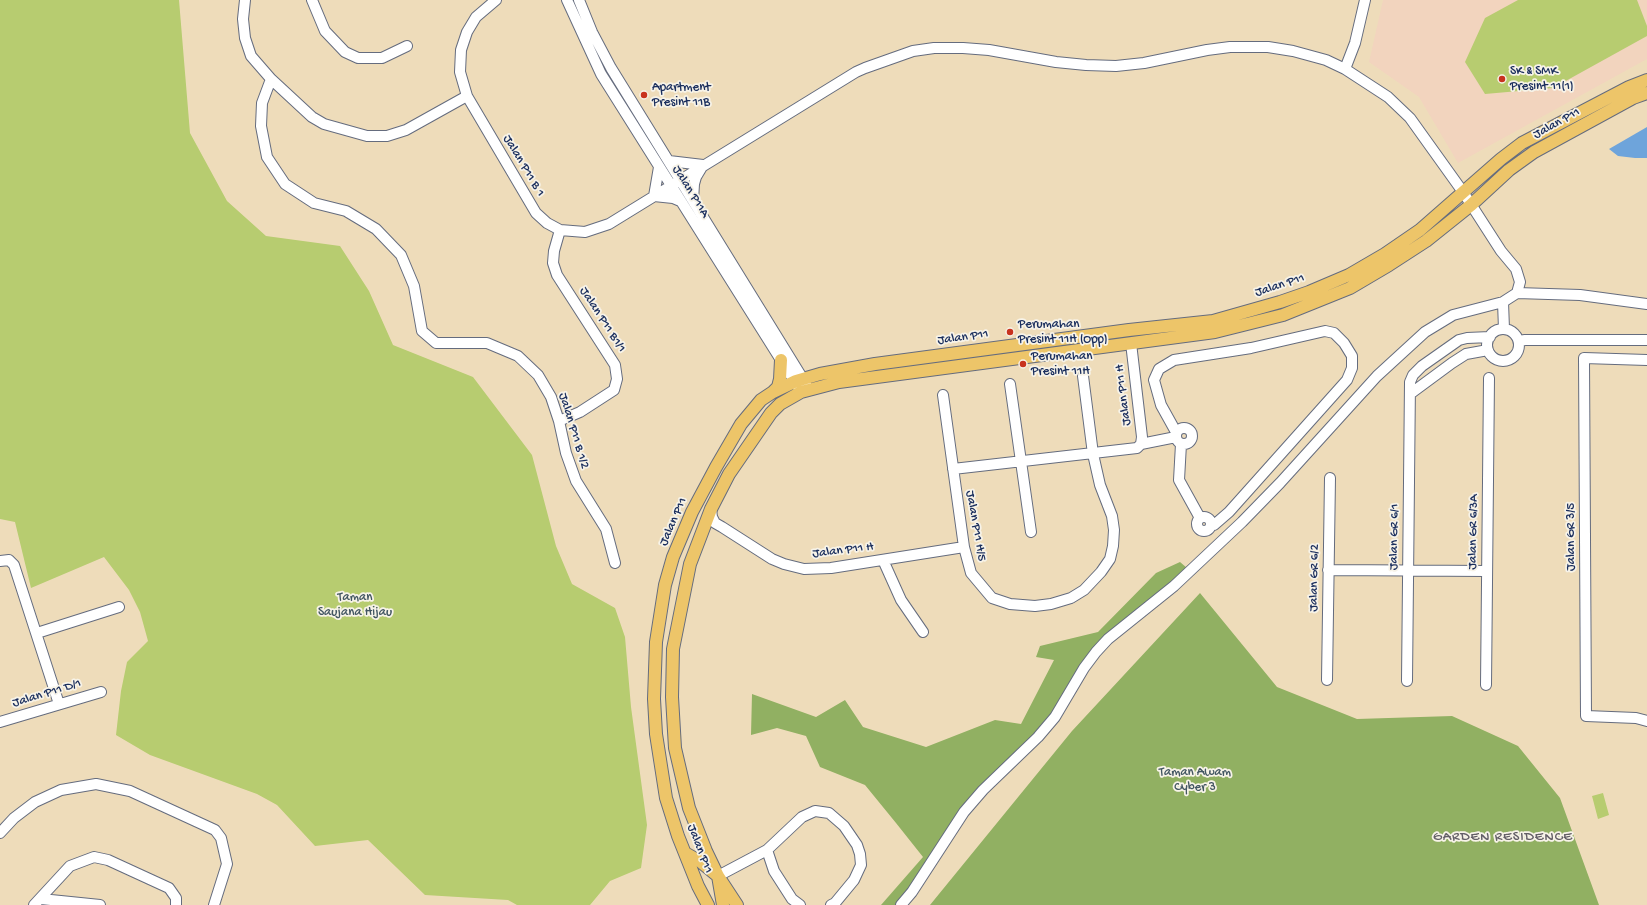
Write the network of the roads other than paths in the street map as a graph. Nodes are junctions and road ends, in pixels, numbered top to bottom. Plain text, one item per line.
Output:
1 (245, 0) edge
2 (312, 0) edge
3 (496, 0) edge
4 (567, 0) edge
5 (579, 0) edge
6 (1365, 0) edge
7 (407, 46) dead end
8 (1345, 69) junction
9 (271, 79) junction
10 (1647, 80) edge
11 (1647, 93) edge
12 (467, 96) junction
13 (669, 161) junction
14 (703, 166) junction
15 (659, 167) junction
16 (680, 179) junction
17 (670, 185) junction
18 (1463, 192) junction
19 (654, 196) junction
20 (680, 201) junction
21 (693, 201) junction
22 (1471, 205) junction
23 (560, 230) junction
24 (1517, 293) junction
25 (1503, 302) junction
26 (1647, 304) edge
27 (1148, 328) junction
28 (1504, 329) junction
29 (1112, 332) junction
30 (1490, 337) junction
31 (1459, 340) junction
32 (1647, 340) edge
33 (1519, 341) junction
34 (1131, 343) junction
35 (1488, 350) junction
36 (1466, 354) junction
37 (781, 360) junction
38 (1647, 360) edge
39 (1083, 376) dead end
40 (1489, 378) dead end
41 (1010, 384) dead end
42 (802, 385) junction
43 (773, 392) junction
44 (1410, 394) junction
45 (943, 395) dead end
46 (559, 421) junction
47 (1178, 438) junction
48 (1141, 444) junction
49 (1093, 454) junction
50 (1021, 462) junction
51 (953, 469) junction
52 (1330, 478) dead end
53 (711, 509) junction
54 (722, 527) junction
55 (1031, 532) dead end
56 (699, 538) junction
57 (964, 548) junction
58 (883, 560) junction
59 (0, 561) edge
60 (615, 564) dead end
61 (1328, 570) junction
62 (1408, 570) junction
63 (1487, 571) junction
64 (119, 607) dead end
65 (923, 632) dead end
66 (37, 633) junction
67 (1327, 680) dead end
68 (1407, 681) dead end
69 (1486, 685) dead end
70 (101, 692) dead end
71 (59, 704) junction
72 (1647, 714) edge
73 (1636, 718) junction
74 (1647, 721) edge
75 (0, 722) edge
76 (0, 833) edge
77 (767, 850) junction
78 (685, 852) junction
79 (718, 876) junction
80 (37, 902) edge
81 (100, 905) edge
82 (176, 905) edge
83 (214, 905) edge
84 (708, 905) edge
85 (723, 905) edge
86 (737, 905) edge
87 (800, 905) edge
88 (832, 905) edge
89 (901, 905) edge

1 - 9 street
2 - 7 street
3 - 12 street, Jalan P11 B 1
4 - 15 street, Jalan P11A
5 - 13 street, Jalan P11A
6 - 8 street
8 - 14 street, Jalan P11 B 1
8 - 18 street, Jalan P11 B 1
9 - 12 street
9 - 46 street, Jalan P11 B 1/2
10 - 18 main road, Jalan P11
11 - 22 main road, Jalan P11
12 - 23 street, Jalan P11 B 1
13 - 14 street
13 - 16 street, Jalan P11A
14 - 16 street, Jalan P11 B 1
14 - 21 street
15 - 17 street, Jalan P11A
15 - 19 street
16 - 17 street, Jalan P11 B 1
16 - 21 street, Jalan P11A
17 - 19 street, Jalan P11 B 1
17 - 20 street, Jalan P11A
18 - 22 street, Jalan P11 B 1
18 - 27 main road, Jalan P11
19 - 20 street
19 - 23 street, Jalan P11 B 1
20 - 37 street, Jalan P11A
21 - 42 street, Jalan P11A
22 - 24 street, Jalan P11 B 1
22 - 34 main road, Jalan P11
23 - 46 street, Jalan P11 B1/1
24 - 25 street
24 - 26 street
25 - 28 street
25 - 89 street
27 - 29 main road, Jalan P11
27 - 34 main road
28 - 30 street
28 - 33 street
29 - 34 main road
29 - 42 main road, Jalan P11
30 - 31 street
30 - 35 street
31 - 36 street
31 - 44 street, Jalan GR 6/1
32 - 33 street
33 - 35 street
34 - 42 main road, Jalan P11
34 - 48 street, Jalan P11 H
35 - 36 street
36 - 44 street
37 - 42 street, Jalan P11A
37 - 43 main road
38 - 73 street, Jalan GR 3/5
39 - 49 street, Jalan P11 H/5
40 - 63 street, Jalan GR 6/3A
41 - 50 street
42 - 43 main road, Jalan P11
42 - 53 main road, Jalan P11
43 - 78 main road, Jalan P11
44 - 62 street, Jalan GR 6/1
45 - 51 street, Jalan P11 H/5
46 - 60 street, Jalan P11 B 1/2
47 - 47 street
47 - 48 street
48 - 49 street
49 - 50 street
49 - 57 street, Jalan P11 H/5
50 - 51 street
50 - 55 street
51 - 57 street, Jalan P11 H/5
52 - 61 street, Jalan GR 6/2
53 - 54 street, Jalan P11 H
53 - 56 main road, Jalan P11
54 - 56 street
54 - 58 street, Jalan P11 H
56 - 79 main road, Jalan P11
57 - 58 street, Jalan P11 H
58 - 65 street
59 - 66 street
61 - 62 street
61 - 67 street, Jalan GR 6/2
62 - 63 street
62 - 68 street, Jalan GR 6/1
63 - 69 street, Jalan GR 6/3A
64 - 66 street
66 - 71 street
70 - 71 street, Jalan P11 D/1
71 - 75 street, Jalan P11 D/1
72 - 73 street
73 - 74 street
76 - 83 street
77 - 79 street
77 - 87 street
77 - 88 street
78 - 79 main road
78 - 84 main road, Jalan P11
79 - 85 main road
79 - 86 main road, Jalan P11
80 - 81 street
80 - 82 street

